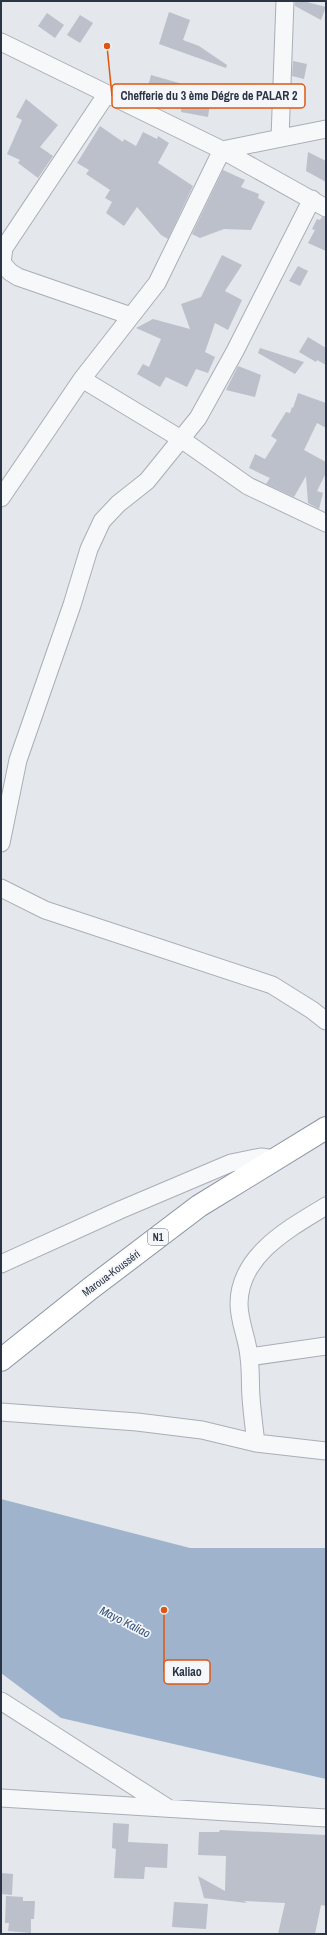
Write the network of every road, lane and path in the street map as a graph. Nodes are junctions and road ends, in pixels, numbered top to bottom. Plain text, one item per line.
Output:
1 (284, 1) edge
2 (1, 42) edge
3 (106, 94) junction
4 (326, 129) edge
5 (280, 138) junction
6 (222, 150) junction
7 (319, 203) edge
8 (131, 316) junction
9 (82, 379) junction
10 (181, 439) junction
11 (1, 498) edge
12 (325, 519) edge
13 (1, 843) edge
14 (1, 888) edge
15 (326, 1021) edge
16 (326, 1128) edge
17 (276, 1159) junction
18 (326, 1206) edge
19 (1, 1264) edge
20 (326, 1346) edge
21 (249, 1357) junction
22 (1, 1360) edge
23 (1, 1412) edge
24 (256, 1443) junction
25 (326, 1451) edge
26 (1, 1701) edge
27 (1, 1798) edge
28 (169, 1808) junction
29 (326, 1818) edge

1 - 5 street
2 - 3 street
3 - 6 street
3 - 8 street
4 - 5 street
5 - 6 street
6 - 7 street
6 - 8 street
7 - 10 street
8 - 9 street
9 - 10 street
9 - 11 street
10 - 12 street
10 - 13 street
14 - 15 street
16 - 17 highway, Maroua-Kousséri / N1
17 - 19 street
17 - 22 highway, Maroua-Kousséri / N1
18 - 21 street
20 - 21 street
21 - 24 street
23 - 24 street
24 - 25 street
26 - 28 street
27 - 28 street
28 - 29 street

